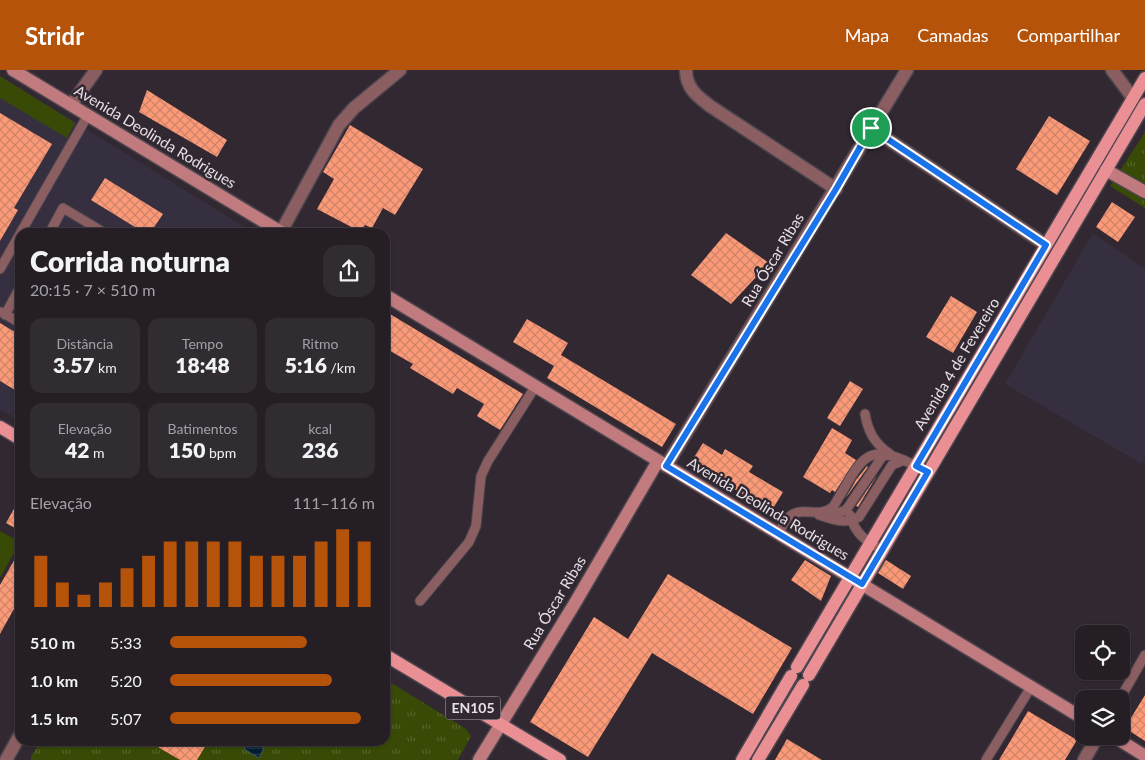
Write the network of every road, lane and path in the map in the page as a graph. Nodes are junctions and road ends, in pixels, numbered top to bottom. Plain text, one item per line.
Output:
1 (13, 70) edge
2 (96, 70) edge
3 (400, 70) edge
4 (686, 70) edge
5 (907, 70) edge
6 (1112, 70) edge
7 (1145, 78) edge
8 (1136, 94) junction
9 (71, 105) junction
10 (1144, 107) edge
11 (88, 115) junction
12 (871, 128) junction
13 (1106, 170) junction
14 (836, 189) junction
15 (1145, 192) edge
16 (23, 228) edge
17 (52, 228) edge
18 (96, 228) edge
19 (274, 228) edge
20 (283, 228) edge
21 (15, 242) edge
22 (1046, 245) junction
23 (0, 269) edge
24 (15, 294) edge
25 (390, 299) edge
26 (2, 314) edge
27 (15, 320) edge
28 (535, 387) junction
29 (865, 414) dead end
30 (0, 427) edge
31 (15, 436) edge
32 (890, 454) junction
33 (662, 463) junction
34 (910, 463) junction
35 (928, 472) junction
36 (851, 505) junction
37 (803, 511) junction
38 (820, 515) junction
39 (851, 521) junction
40 (778, 534) junction
41 (870, 543) junction
42 (882, 550) junction
43 (850, 577) junction
44 (862, 584) junction
45 (420, 601) dead end
46 (1145, 655) edge
47 (390, 659) edge
48 (1031, 687) junction
49 (1125, 690) edge
50 (1075, 714) edge
51 (500, 724) junction
52 (15, 744) edge
53 (1093, 745) edge
54 (1127, 745) edge
55 (1145, 756) edge
56 (6, 760) edge
57 (479, 760) edge
58 (560, 760) edge
59 (742, 760) edge
60 (758, 760) edge
61 (986, 760) edge
62 (1084, 760) edge

1 - 9 street, Avenida Deolinda Rodrigues
2 - 9 street
3 - 20 street
4 - 14 street
5 - 12 street, Rua Óscar Ribas
6 - 8 street
7 - 8 main road, Avenida 4 de Fevereiro
8 - 10 street
8 - 22 main road, Avenida 4 de Fevereiro
9 - 11 street, Avenida Deolinda Rodrigues
10 - 13 main road, Avenida 4 de Fevereiro
11 - 16 lane
11 - 19 street, Avenida Deolinda Rodrigues
12 - 14 street, Rua Óscar Ribas
12 - 22 street
13 - 15 street
13 - 35 main road, Avenida 4 de Fevereiro
14 - 33 street, Rua Óscar Ribas
17 - 18 lane
21 - 23 lane
22 - 34 main road, Avenida 4 de Fevereiro
24 - 26 lane
25 - 28 street, Avenida Deolinda Rodrigues
26 - 27 lane
28 - 33 street, Avenida Deolinda Rodrigues
28 - 45 lane
29 - 32 lane
30 - 31 main road
32 - 34 lane
32 - 36 lane
32 - 37 lane
33 - 40 street, Avenida Deolinda Rodrigues
33 - 51 street, Rua Óscar Ribas
34 - 35 lane
34 - 39 lane
34 - 41 main road, Avenida 4 de Fevereiro
35 - 42 main road, Avenida 4 de Fevereiro
36 - 38 lane
36 - 39 lane
37 - 38 lane
37 - 40 lane
38 - 39 lane
39 - 41 lane
40 - 43 street, Avenida Deolinda Rodrigues
41 - 42 lane
41 - 43 main road, Avenida 4 de Fevereiro
42 - 44 main road, Avenida 4 de Fevereiro
43 - 44 street, Avenida Deolinda Rodrigues
43 - 59 main road, Avenida 4 de Fevereiro
44 - 48 street, Avenida Deolinda Rodrigues
44 - 60 main road, Avenida 4 de Fevereiro
46 - 49 lane
47 - 51 main road, EN105
48 - 50 street, Avenida Deolinda Rodrigues
48 - 61 lane
51 - 57 street, Rua Óscar Ribas
51 - 58 main road, EN105
52 - 56 street
53 - 62 street
54 - 55 street

